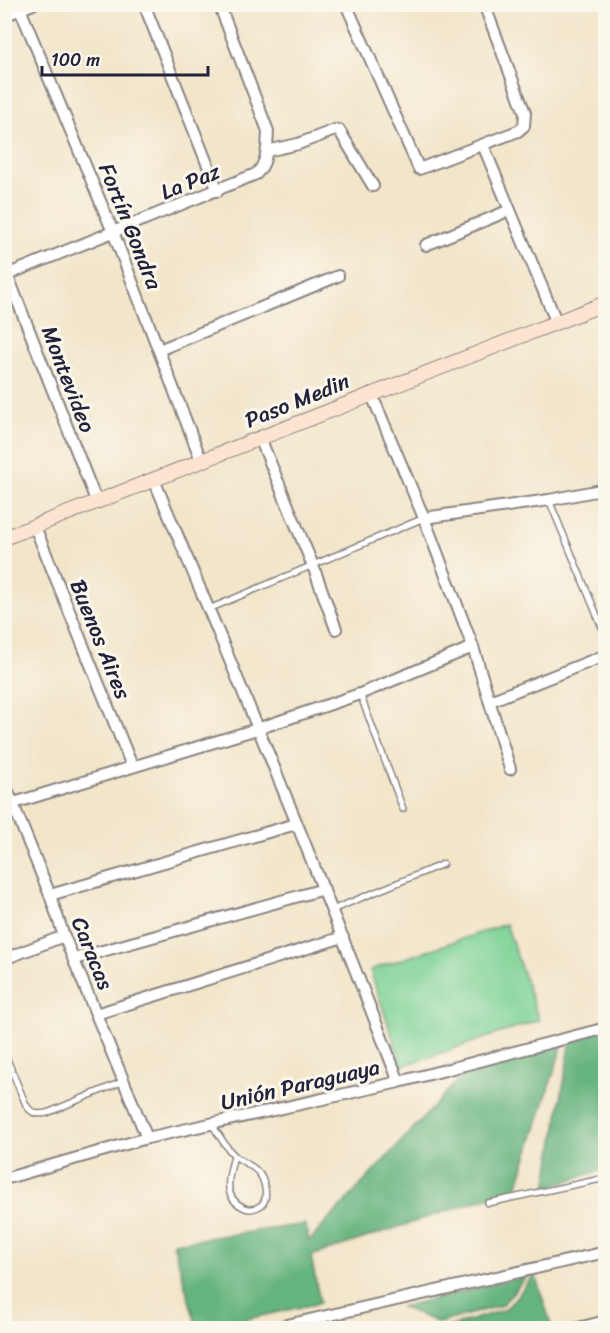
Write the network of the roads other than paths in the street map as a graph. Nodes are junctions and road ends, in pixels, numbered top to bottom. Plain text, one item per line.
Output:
1 (33, 4) edge
2 (144, 4) edge
3 (219, 4) edge
4 (346, 4) edge
5 (484, 4) edge
6 (19, 7) edge
7 (4, 16) edge
8 (483, 145) junction
9 (267, 151) junction
10 (373, 186) dead end
11 (218, 191) junction
12 (510, 210) junction
13 (113, 232) junction
14 (426, 245) dead end
15 (5, 273) edge
16 (338, 276) dead end
17 (606, 303) edge
18 (556, 321) junction
19 (159, 350) junction
20 (371, 393) junction
21 (260, 438) junction
22 (201, 460) junction
23 (154, 480) junction
24 (606, 489) edge
25 (549, 500) junction
26 (97, 503) junction
27 (424, 518) junction
28 (35, 527) junction
29 (4, 538) edge
30 (313, 566) junction
31 (209, 609) junction
32 (336, 629) dead end
33 (606, 637) edge
34 (473, 647) junction
35 (606, 654) edge
36 (360, 694) junction
37 (490, 701) junction
38 (257, 729) junction
39 (132, 766) junction
40 (510, 769) dead end
41 (4, 782) edge
42 (14, 803) junction
43 (403, 809) dead end
44 (296, 824) junction
45 (442, 864) dead end
46 (324, 889) junction
47 (50, 895) junction
48 (332, 910) junction
49 (64, 936) junction
50 (343, 937) junction
51 (4, 959) edge
52 (74, 959) junction
53 (96, 1014) junction
54 (606, 1028) edge
55 (4, 1052) edge
56 (124, 1082) junction
57 (399, 1082) junction
58 (211, 1124) junction
59 (147, 1138) junction
60 (234, 1156) junction
61 (606, 1178) edge
62 (4, 1179) edge
63 (488, 1203) dead end
64 (606, 1252) edge
65 (606, 1321) edge
66 (274, 1329) edge
67 (578, 1329) edge

1 - 6 street
2 - 11 street
3 - 9 street
4 - 8 street
5 - 8 street
6 - 7 street
6 - 13 street, Fortín Gondra
8 - 12 street
9 - 10 street
9 - 11 street, La Paz
11 - 13 street, La Paz
12 - 14 street
12 - 18 street
13 - 15 street, La Paz
13 - 19 street, Fortín Gondra
15 - 26 street, Montevideo
16 - 19 street
17 - 18 street, Paso Medin
18 - 20 street, Paso Medin
19 - 22 street, Fortín Gondra
20 - 21 street, Paso Medin
20 - 27 street
21 - 22 street, Paso Medin
21 - 30 street
22 - 23 street, Paso Medin
23 - 26 street, Paso Medin
23 - 31 street
24 - 25 street
25 - 27 street
25 - 33 lane
26 - 28 street, Paso Medin
27 - 30 lane
27 - 34 street
28 - 29 street, Paso Medin
28 - 39 street, Buenos Aires
30 - 31 lane
30 - 32 street
31 - 38 street
34 - 36 street
34 - 37 street
35 - 37 street
36 - 38 street
36 - 43 lane
37 - 40 street
38 - 39 street
38 - 44 street
39 - 42 street
41 - 42 street, Caracas
42 - 47 street, Caracas
44 - 46 street
44 - 47 street
45 - 48 lane
46 - 48 street
46 - 52 street
47 - 49 street, Caracas
48 - 50 street
49 - 51 street
49 - 52 street, Caracas
50 - 53 street
50 - 57 street
52 - 53 street, Caracas
53 - 56 street, Caracas
54 - 57 street, Unión Paraguaya
55 - 56 lane
56 - 59 street, Caracas
57 - 58 street, Unión Paraguaya
58 - 59 street, Unión Paraguaya
58 - 60 lane
59 - 62 street, Unión Paraguaya
60 - 60 lane
61 - 63 lane
64 - 66 street
65 - 67 street

